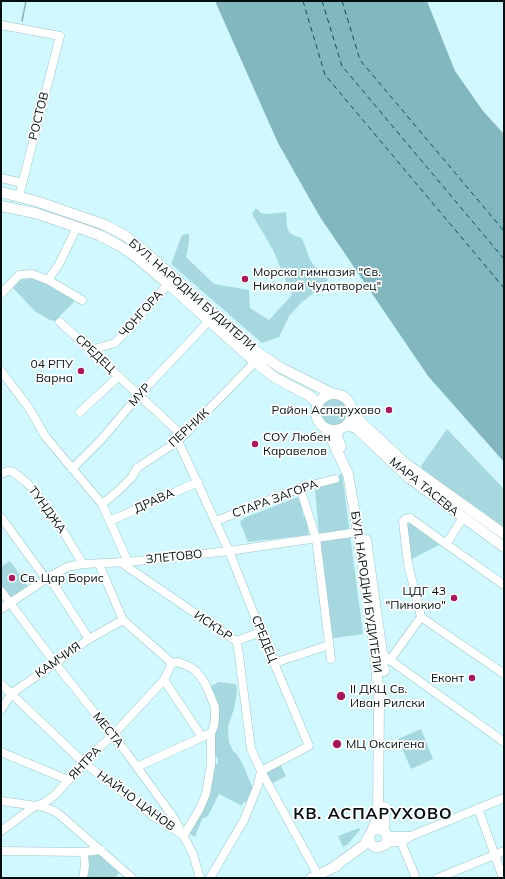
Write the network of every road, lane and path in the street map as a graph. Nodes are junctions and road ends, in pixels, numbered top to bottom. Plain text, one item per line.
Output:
1 (1, 25) edge
2 (1, 178) edge
3 (22, 183) junction
4 (1, 192) edge
5 (19, 196) junction
6 (1, 206) edge
7 (77, 227) junction
8 (48, 280) junction
9 (168, 284) junction
10 (1, 294) edge
11 (82, 300) dead end
12 (209, 321) junction
13 (60, 322) dead end
14 (91, 350) junction
15 (255, 362) junction
16 (1, 371) edge
17 (119, 376) junction
18 (333, 394) junction
19 (139, 395) junction
20 (317, 404) junction
21 (352, 411) junction
22 (80, 412) dead end
23 (343, 427) junction
24 (326, 429) junction
25 (181, 438) junction
26 (72, 469) junction
27 (1, 474) edge
28 (335, 479) dead end
29 (198, 482) junction
30 (300, 488) junction
31 (102, 504) junction
32 (1, 517) edge
33 (463, 518) junction
34 (110, 521) junction
35 (216, 521) junction
36 (358, 532) junction
37 (504, 534) edge
38 (316, 538) junction
39 (446, 544) junction
40 (504, 547) edge
41 (230, 551) junction
42 (124, 562) junction
43 (83, 564) junction
44 (99, 564) junction
45 (47, 578) junction
46 (504, 585) edge
47 (1, 591) edge
48 (10, 603) junction
49 (1, 609) edge
50 (421, 617) junction
51 (123, 620) junction
52 (261, 632) junction
53 (89, 639) junction
54 (236, 641) junction
55 (329, 645) junction
56 (379, 652) junction
57 (331, 659) dead end
58 (390, 660) junction
59 (54, 663) junction
60 (172, 663) junction
61 (274, 663) junction
62 (504, 674) edge
63 (164, 680) junction
64 (1, 684) edge
65 (11, 694) junction
66 (1, 710) edge
67 (211, 733) junction
68 (112, 736) junction
69 (202, 737) junction
70 (504, 742) edge
71 (1, 752) edge
72 (83, 762) junction
73 (137, 767) junction
74 (261, 771) junction
75 (68, 780) junction
76 (504, 798) edge
77 (1, 801) edge
78 (35, 806) junction
79 (478, 808) junction
80 (1, 831) edge
81 (184, 835) junction
82 (385, 836) junction
83 (411, 836) junction
84 (372, 838) junction
85 (401, 842) junction
86 (101, 850) junction
87 (504, 850) edge
88 (1, 851) edge
89 (84, 852) junction
90 (495, 854) junction
91 (314, 877) edge
92 (83, 878) edge
93 (132, 878) edge
94 (200, 878) edge
95 (210, 878) edge
96 (416, 878) edge
97 (438, 878) edge
98 (503, 878) edge

1 - 3 street, РОСТОВ
2 - 3 street
3 - 5 street, РОСТОВ
4 - 5 main road, БУЛ. НАРОДНИ БУДИТЕЛИ
5 - 18 main road, БУЛ. НАРОДНИ БУДИТЕЛИ
6 - 7 main road, БУЛ. НАРОДНИ БУДИТЕЛИ
7 - 8 street
7 - 9 main road, БУЛ. НАРОДНИ БУДИТЕЛИ
8 - 10 street
8 - 11 street
9 - 12 main road, БУЛ. НАРОДНИ БУДИТЕЛИ
9 - 14 street, ЧОНГОРА
12 - 15 main road, БУЛ. НАРОДНИ БУДИТЕЛИ
12 - 19 street, МУР
13 - 14 street, СРЕДЕЦ
14 - 17 street, СРЕДЕЦ
15 - 20 main road, БУЛ. НАРОДНИ БУДИТЕЛИ
15 - 25 street, ПЕРНИК
16 - 26 street
17 - 19 street, СРЕДЕЦ
17 - 22 street
18 - 20 main road
18 - 21 main road
19 - 25 street, СРЕДЕЦ
19 - 26 street, МУР
20 - 24 main road
21 - 23 main road
21 - 37 main road, МАРА ТАСЕВА
23 - 24 main road
23 - 33 main road, МАРА ТАСЕВА
23 - 56 main road, БУЛ. НАРОДНИ БУДИТЕЛИ
24 - 36 main road, БУЛ. НАРОДНИ БУДИТЕЛИ
25 - 29 street, СРЕДЕЦ
25 - 31 street, ПЕРНИК
26 - 31 street
27 - 43 street, ТУНДЖА
28 - 30 street, СТАРА ЗАГОРА
29 - 34 street, ДРАВА
29 - 35 street, СРЕДЕЦ
30 - 35 street, СТАРА ЗАГОРА
30 - 38 street
31 - 34 street
32 - 45 street
33 - 39 street
33 - 40 main road, МАРА ТАСЕВА
34 - 42 street
35 - 41 street, СРЕДЕЦ
36 - 38 street, ЗЛЕТОВО
36 - 56 main road, БУЛ. НАРОДНИ БУДИТЕЛИ
38 - 41 street, ЗЛЕТОВО
38 - 55 street
39 - 46 street
39 - 50 street
41 - 42 street, ЗЛЕТОВО
41 - 52 street, СРЕДЕЦ
42 - 44 street, ЗЛЕТОВО
42 - 54 street, ИСКЪР
43 - 44 street, ЗЛЕТОВО
43 - 45 street, ЗЛЕТОВО
44 - 51 street
45 - 48 street, ЗЛЕТОВО
45 - 53 street
47 - 48 street, МЕСТА
48 - 49 street, ЗЛЕТОВО
48 - 59 street, МЕСТА
50 - 58 street
50 - 62 street
51 - 53 street, КАМЧИЯ
51 - 60 street
52 - 54 street
52 - 61 street, СРЕДЕЦ
53 - 59 street, КАМЧИЯ
54 - 74 street, ИСКЪР
55 - 57 street
55 - 61 street
56 - 58 street
56 - 82 main road, БУЛ. НАРОДНИ БУДИТЕЛИ
56 - 84 main road, БУЛ. НАРОДНИ БУДИТЕЛИ
58 - 70 street
59 - 65 street, КАМЧИЯ
59 - 68 street, МЕСТА
60 - 63 street, ЯНТРА
60 - 67 street
61 - 74 street, СРЕДЕЦ
63 - 68 street, ЯНТРА
63 - 69 street
64 - 65 street, НАЙЧО ЦАНОВ
65 - 66 street, КАМЧИЯ
65 - 72 street, НАЙЧО ЦАНОВ
67 - 69 street
67 - 81 street
68 - 72 street, ЯНТРА
68 - 73 street, МЕСТА
69 - 73 street
71 - 75 street
72 - 75 street, ЯНТРА
72 - 81 street, НАЙЧО ЦАНОВ
73 - 81 street, МЕСТА
74 - 91 street, ИСКЪР
74 - 95 street
75 - 78 street, ЯНТРА
76 - 79 street
77 - 78 street
78 - 80 street, ЯНТРА
78 - 86 street
79 - 83 street
79 - 90 street
81 - 94 street, МЕСТА
82 - 83 street
82 - 84 main road
82 - 84 main road
82 - 85 street
83 - 85 street
84 - 91 main road
85 - 96 street
86 - 89 street
86 - 93 street
87 - 90 street
88 - 89 street
89 - 92 street
90 - 97 street
90 - 98 street

